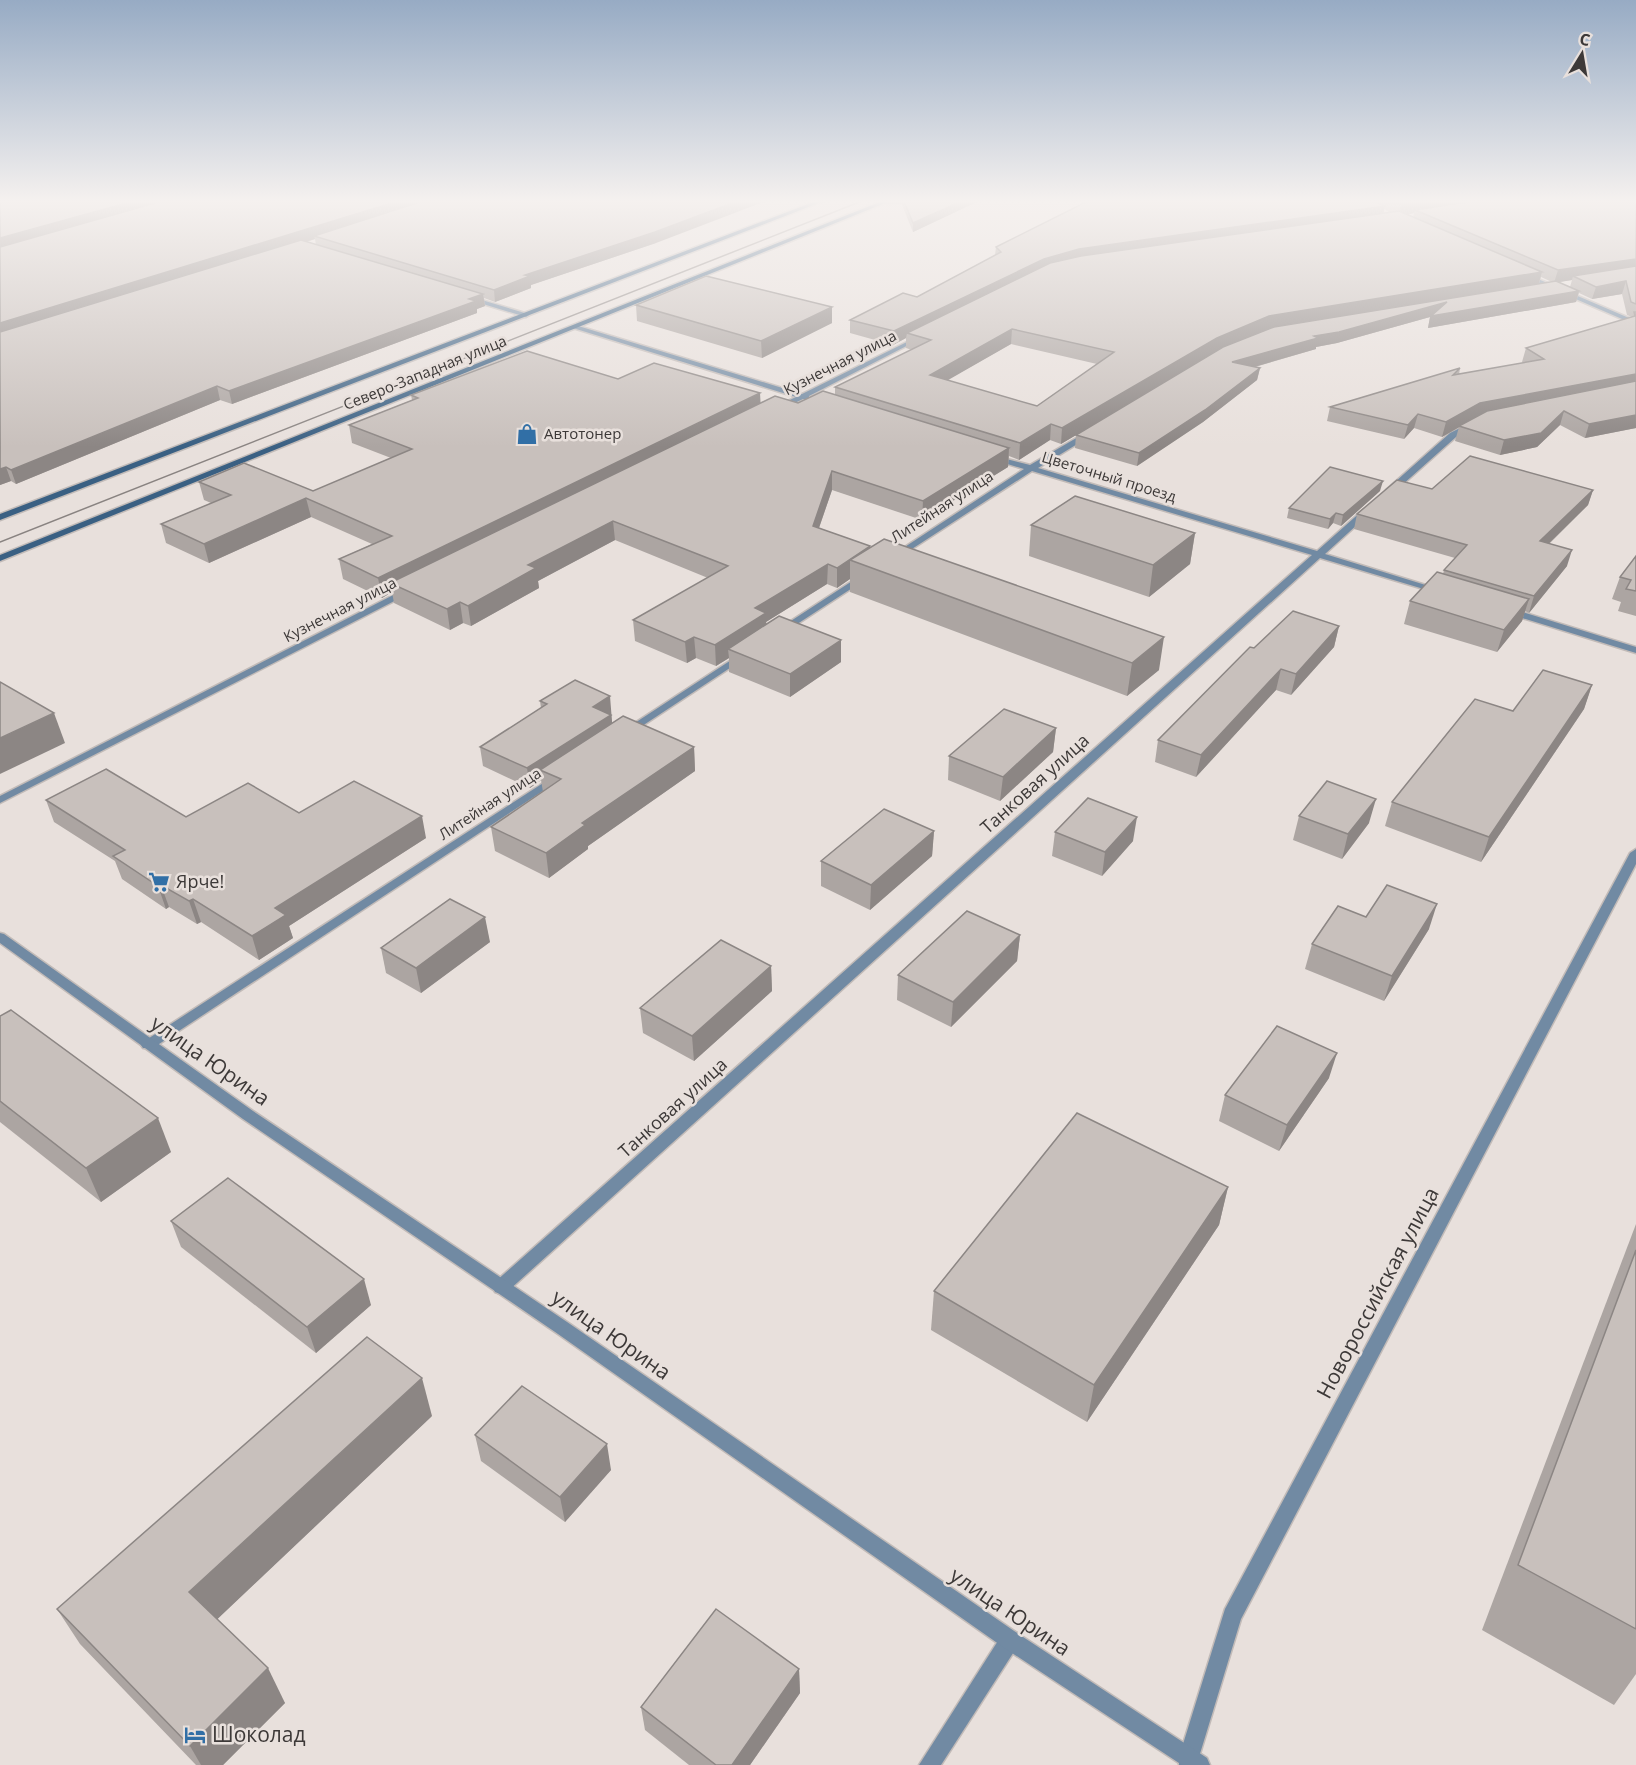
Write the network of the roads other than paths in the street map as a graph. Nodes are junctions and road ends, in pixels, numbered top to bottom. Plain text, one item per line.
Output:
1 (614, 281) edge
2 (689, 281) edge
3 (1539, 281) edge
4 (1573, 284) edge
5 (1552, 287) junction
6 (1528, 291) edge
7 (468, 298) edge
8 (526, 315) junction
9 (1636, 323) edge
10 (575, 327) junction
11 (930, 333) edge
12 (803, 397) junction
13 (814, 400) edge
14 (771, 412) edge
15 (1480, 422) edge
16 (1101, 427) edge
17 (988, 455) edge
18 (1032, 469) junction
19 (0, 517) edge
20 (1318, 553) junction
21 (0, 558) edge
22 (887, 561) edge
23 (877, 568) edge
24 (415, 587) edge
25 (1454, 595) edge
26 (1500, 609) edge
27 (777, 633) edge
28 (1636, 650) edge
29 (747, 653) edge
30 (617, 738) edge
31 (567, 771) edge
32 (0, 800) edge
33 (1636, 853) edge
34 (0, 937) edge
35 (148, 1045) junction
36 (501, 1287) junction
37 (1010, 1641) junction
38 (1193, 1762) edge
39 (929, 1765) edge

1 - 8 main road, Северо-Западная улица
2 - 10 main road, Северо-Западная улица
3 - 5 street
4 - 5 street
5 - 6 street
5 - 9 street
7 - 8 street
8 - 19 main road, Северо-Западная улица
10 - 12 street
10 - 21 main road, Северо-Западная улица
11 - 12 street, Кузнечная улица
12 - 13 street
12 - 14 street, Кузнечная улица
15 - 20 street, Танковая улица
16 - 18 street, Литейная улица
17 - 18 street, Цветочный проезд
18 - 20 street, Цветочный проезд
18 - 22 street, Литейная улица
20 - 25 street, Цветочный проезд
20 - 36 street, Танковая улица
23 - 27 street
24 - 32 street, Кузнечная улица
26 - 28 street
29 - 30 street
31 - 35 street, Литейная улица
33 - 38 street, Новороссийская улица
34 - 35 street, улица Юрина
35 - 36 street, улица Юрина
36 - 37 street, улица Юрина
37 - 38 street, улица Юрина
37 - 39 street

